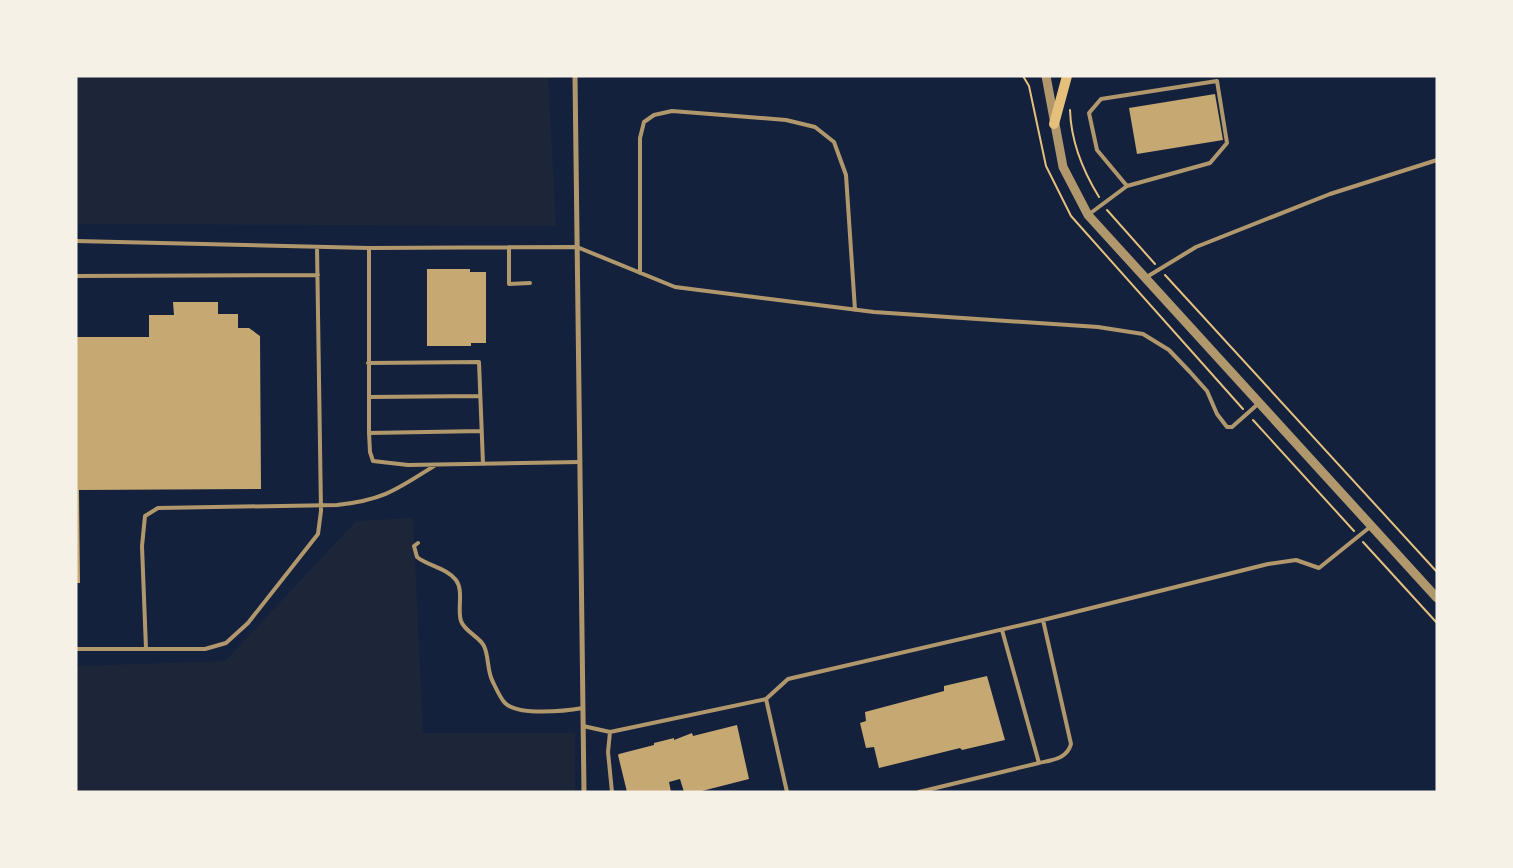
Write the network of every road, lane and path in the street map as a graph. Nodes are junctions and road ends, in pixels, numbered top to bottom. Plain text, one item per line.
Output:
1 (575, 76) edge
2 (1046, 76) edge
3 (1067, 76) edge
4 (1070, 105) dead end
5 (1054, 124) junction
6 (1437, 160) edge
7 (1127, 186) junction
8 (1103, 204) junction
9 (1088, 215) junction
10 (76, 241) edge
11 (317, 247) junction
12 (509, 247) junction
13 (577, 247) junction
14 (368, 248) junction
15 (1160, 269) junction
16 (640, 272) junction
17 (318, 275) junction
18 (76, 276) edge
19 (1144, 279) junction
20 (530, 283) dead end
21 (855, 310) junction
22 (368, 363) junction
23 (480, 396) junction
24 (368, 397) junction
25 (1258, 404) junction
26 (482, 431) junction
27 (369, 433) junction
28 (580, 462) junction
29 (483, 464) junction
30 (436, 465) junction
31 (320, 505) junction
32 (1370, 527) junction
33 (418, 542) dead end
34 (1437, 572) edge
35 (1437, 598) edge
36 (1043, 620) junction
37 (1002, 630) junction
38 (76, 649) edge
39 (146, 649) junction
40 (766, 699) junction
41 (583, 708) junction
42 (584, 726) junction
43 (610, 732) junction
44 (1039, 763) junction
45 (584, 792) edge
46 (612, 792) edge
47 (788, 792) edge
48 (919, 792) edge

1 - 13 street
2 - 5 street
3 - 5 main road
4 - 8 path
5 - 9 street
6 - 15 lane
7 - 7 lane
7 - 8 lane
8 - 9 lane
8 - 15 path
9 - 19 street
10 - 11 lane
11 - 14 lane
11 - 17 lane
12 - 13 lane
12 - 14 lane
12 - 20 lane
13 - 16 lane
13 - 28 street
14 - 22 lane
15 - 19 lane
15 - 34 path
16 - 21 lane
16 - 21 lane
17 - 18 lane
17 - 31 lane
19 - 25 street
21 - 25 lane
22 - 23 lane
22 - 24 lane
23 - 24 lane
23 - 26 lane
24 - 27 lane
25 - 32 street
26 - 27 lane
26 - 29 lane
27 - 30 lane
28 - 29 lane
28 - 41 street
29 - 30 lane
30 - 31 lane
31 - 39 lane
31 - 39 lane
32 - 35 street
32 - 36 lane
33 - 41 lane
36 - 37 lane
36 - 44 lane
37 - 40 lane
37 - 44 lane
38 - 39 lane
40 - 43 lane
40 - 47 lane
41 - 42 street
42 - 43 lane
42 - 45 street
43 - 46 lane
44 - 48 lane

